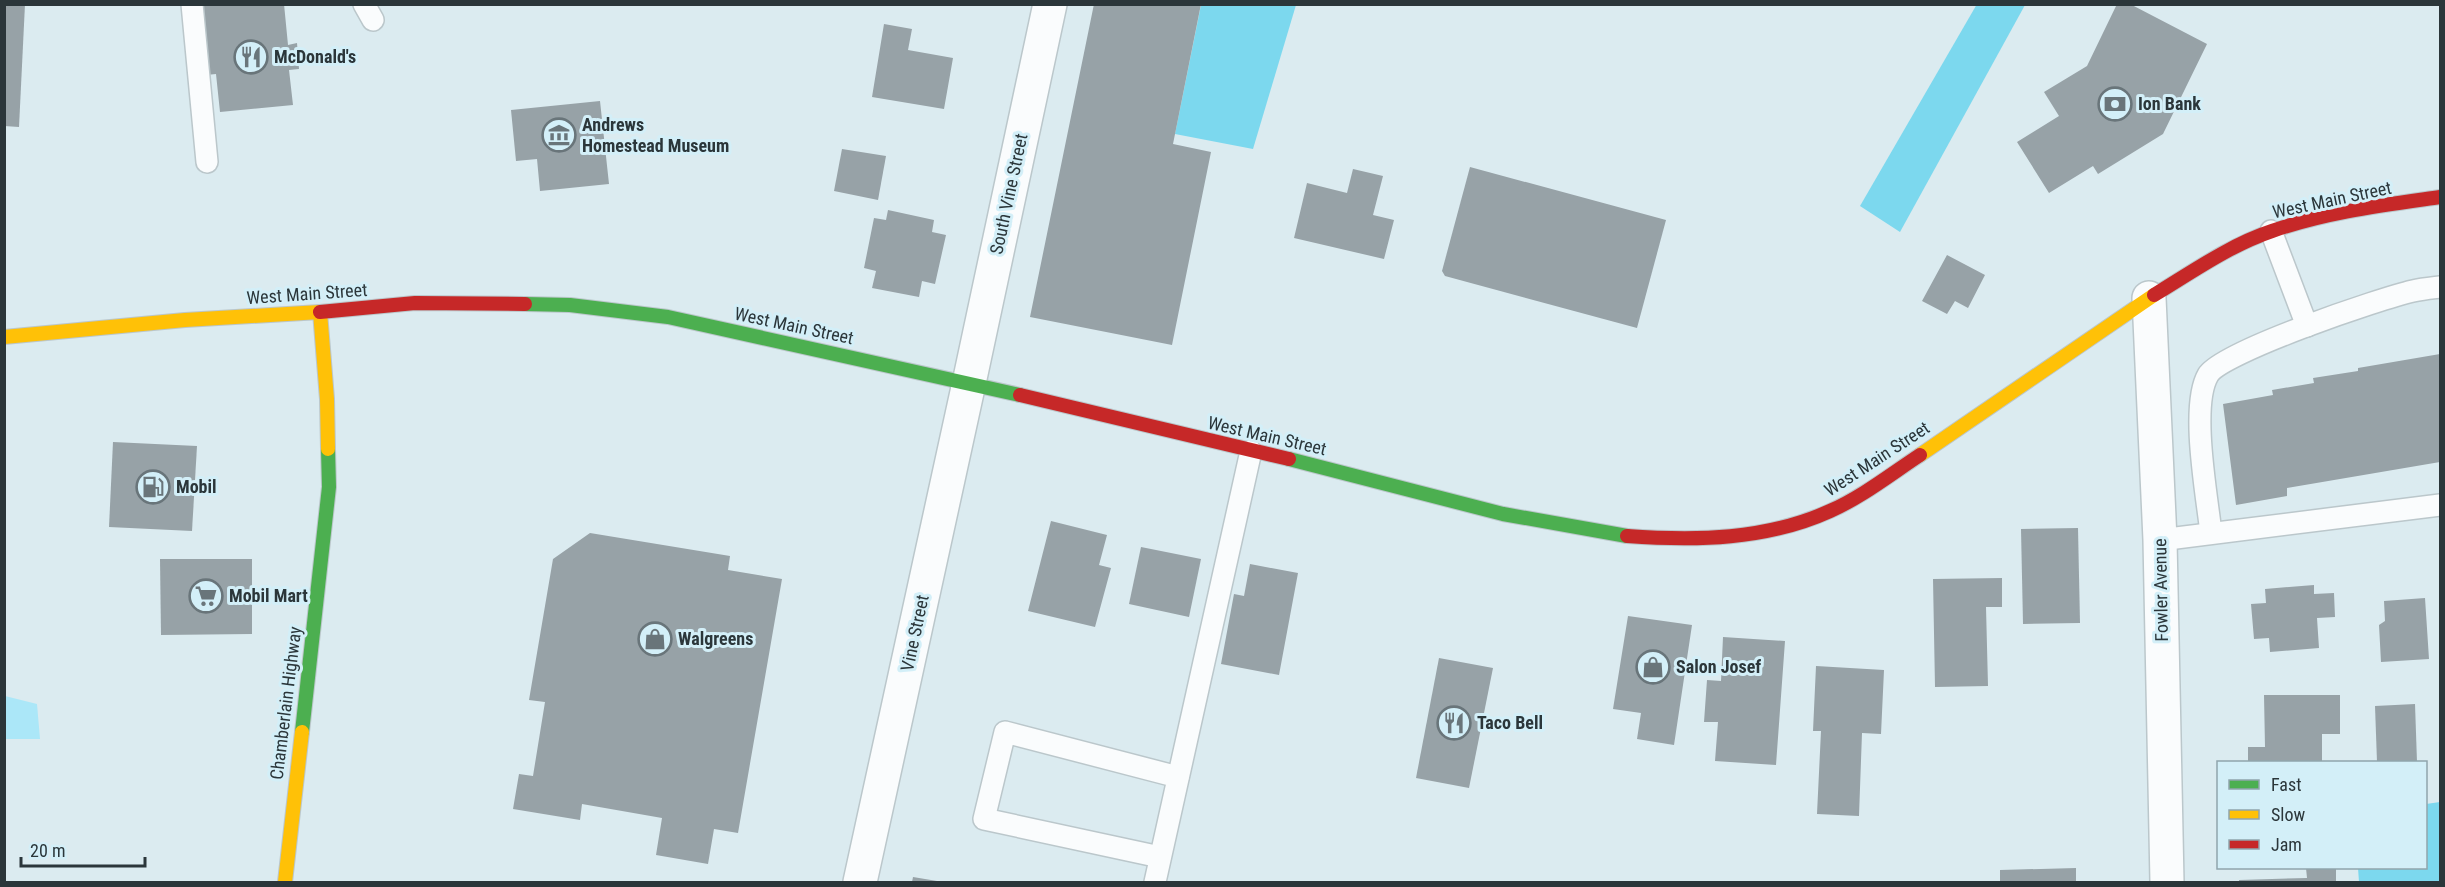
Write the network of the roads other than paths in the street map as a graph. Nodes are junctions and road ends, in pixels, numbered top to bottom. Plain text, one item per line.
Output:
1 (192, 4) edge
2 (1050, 4) edge
3 (207, 162) dead end
4 (2440, 197) edge
5 (2271, 231) junction
6 (2440, 287) edge
7 (2149, 298) junction
8 (320, 312) junction
9 (2307, 326) junction
10 (4, 337) edge
11 (969, 383) junction
12 (1251, 451) junction
13 (2440, 505) edge
14 (2211, 533) junction
15 (2160, 540) junction
16 (1178, 777) junction
17 (1160, 857) junction
18 (285, 882) edge
19 (860, 882) edge
20 (1155, 882) edge
21 (2167, 882) edge

1 - 3 lane
2 - 11 street, South Vine Street
4 - 5 main road, West Main Street
5 - 7 main road, West Main Street
5 - 9 lane
6 - 9 lane
7 - 12 main road, West Main Street
7 - 15 street, Fowler Avenue
8 - 10 main road, West Main Street
8 - 11 main road, West Main Street
8 - 18 main road, Chamberlain Highway
9 - 14 lane
11 - 12 main road, West Main Street
11 - 19 street, Vine Street
12 - 16 lane
13 - 14 lane
14 - 15 lane
15 - 21 street, Fowler Avenue
16 - 17 lane
16 - 17 lane
17 - 20 lane

